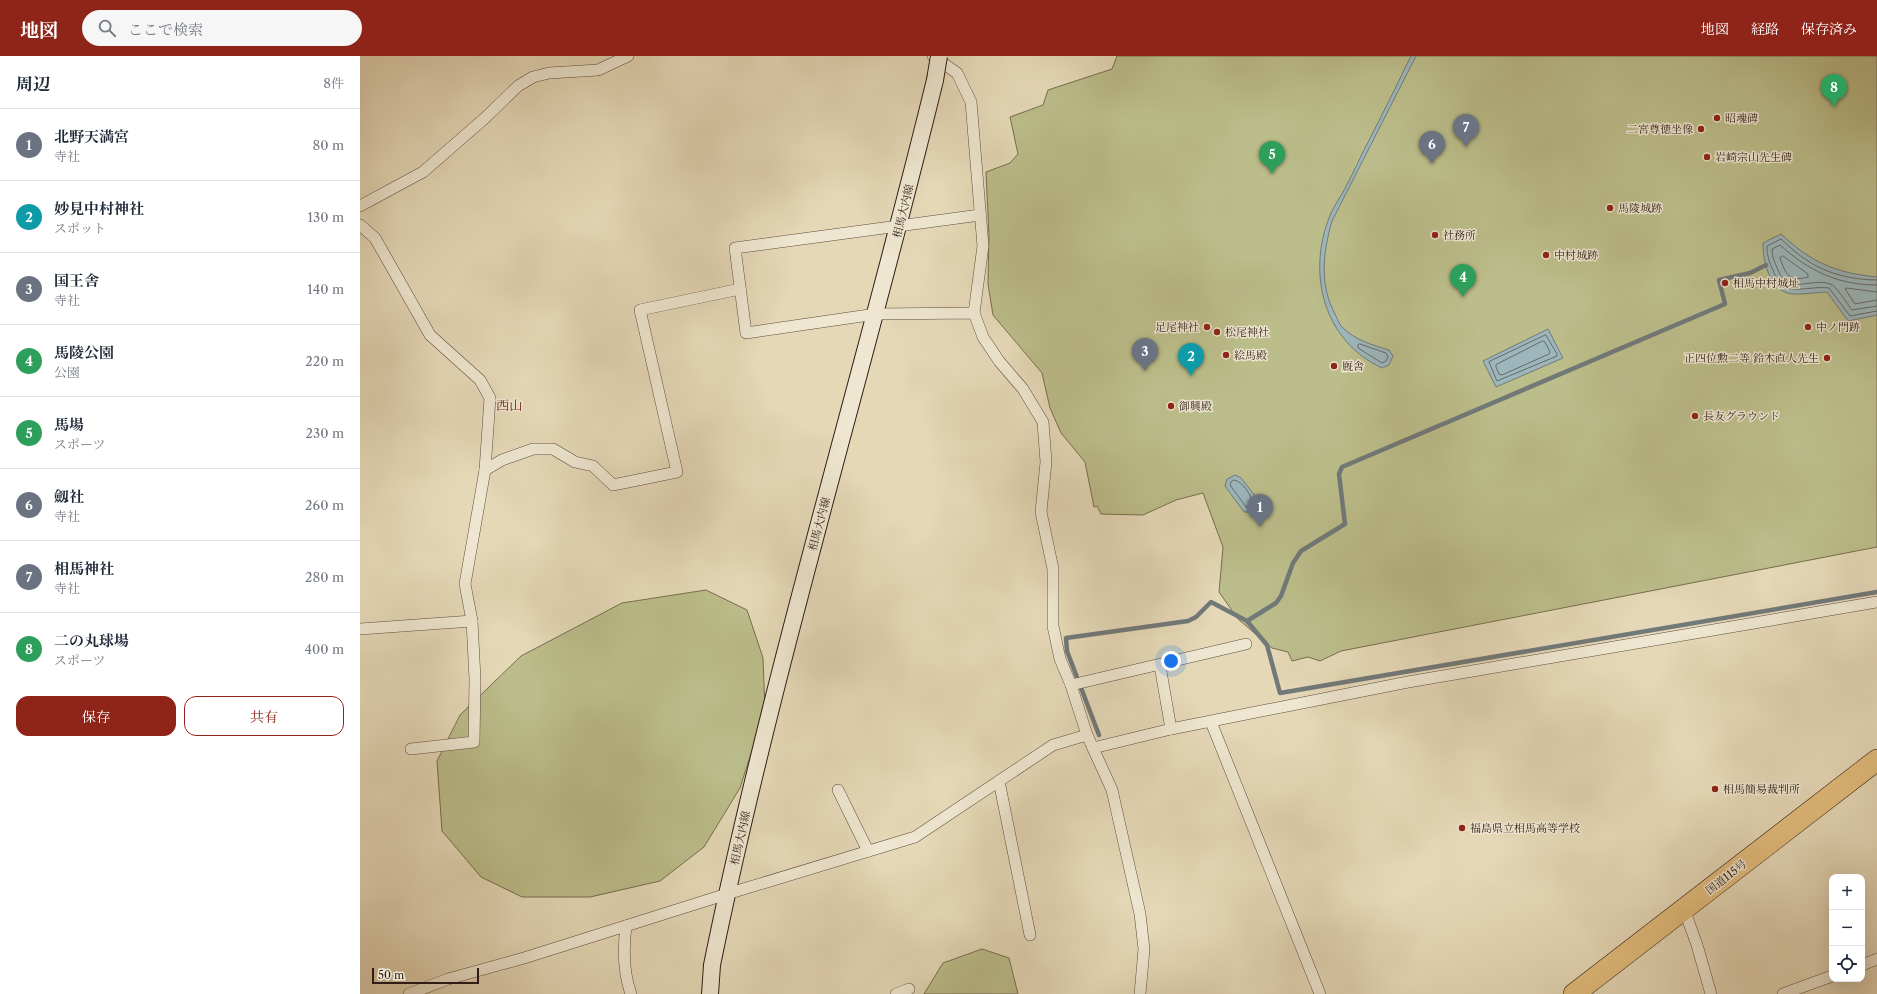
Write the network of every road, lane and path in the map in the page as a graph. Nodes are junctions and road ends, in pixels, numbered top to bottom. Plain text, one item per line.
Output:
1 (628, 56) edge
2 (933, 56) edge
3 (939, 56) edge
4 (360, 206) edge
5 (980, 215) junction
6 (360, 225) edge
7 (900, 226) junction
8 (740, 289) junction
9 (974, 313) junction
10 (876, 314) junction
11 (485, 470) junction
12 (1877, 602) edge
13 (472, 621) junction
14 (360, 630) edge
15 (1246, 644) dead end
16 (1160, 666) junction
17 (1071, 685) junction
18 (1211, 722) junction
19 (1171, 729) junction
20 (1087, 735) junction
21 (411, 748) dead end
22 (1093, 748) junction
23 (1877, 760) edge
24 (999, 781) junction
25 (838, 790) dead end
26 (868, 851) junction
27 (727, 894) junction
28 (1684, 909) junction
29 (626, 926) junction
30 (1030, 935) dead end
31 (1877, 959) edge
32 (1865, 964) edge
33 (1829, 977) edge
34 (909, 989) dead end
35 (409, 994) edge
36 (631, 994) edge
37 (710, 994) edge
38 (896, 994) edge
39 (1140, 994) edge
40 (1320, 994) edge
41 (1574, 994) edge
42 (1710, 994) edge
43 (1783, 994) edge

1 - 4 street
2 - 5 street
3 - 7 main road, 相馬大内線, bridge
5 - 7 street
5 - 9 street
6 - 11 street
7 - 8 street
7 - 10 main road, 相馬大内線
8 - 10 street
8 - 11 street
9 - 10 street
9 - 17 street
10 - 27 main road, 相馬大内線
11 - 13 street
12 - 18 street
13 - 14 street
13 - 21 street
15 - 16 street
16 - 17 street
16 - 19 street
17 - 20 street
18 - 19 street
18 - 40 street
19 - 22 street
20 - 22 street
20 - 24 street
22 - 39 street
23 - 28 highway, 国道115号
24 - 26 street
24 - 30 street
25 - 26 street
26 - 27 street
27 - 29 street
27 - 37 main road, 相馬大内線
28 - 41 highway, 国道115号
28 - 42 street
29 - 35 street
29 - 36 street
31 - 32 street
33 - 43 street
34 - 38 street

